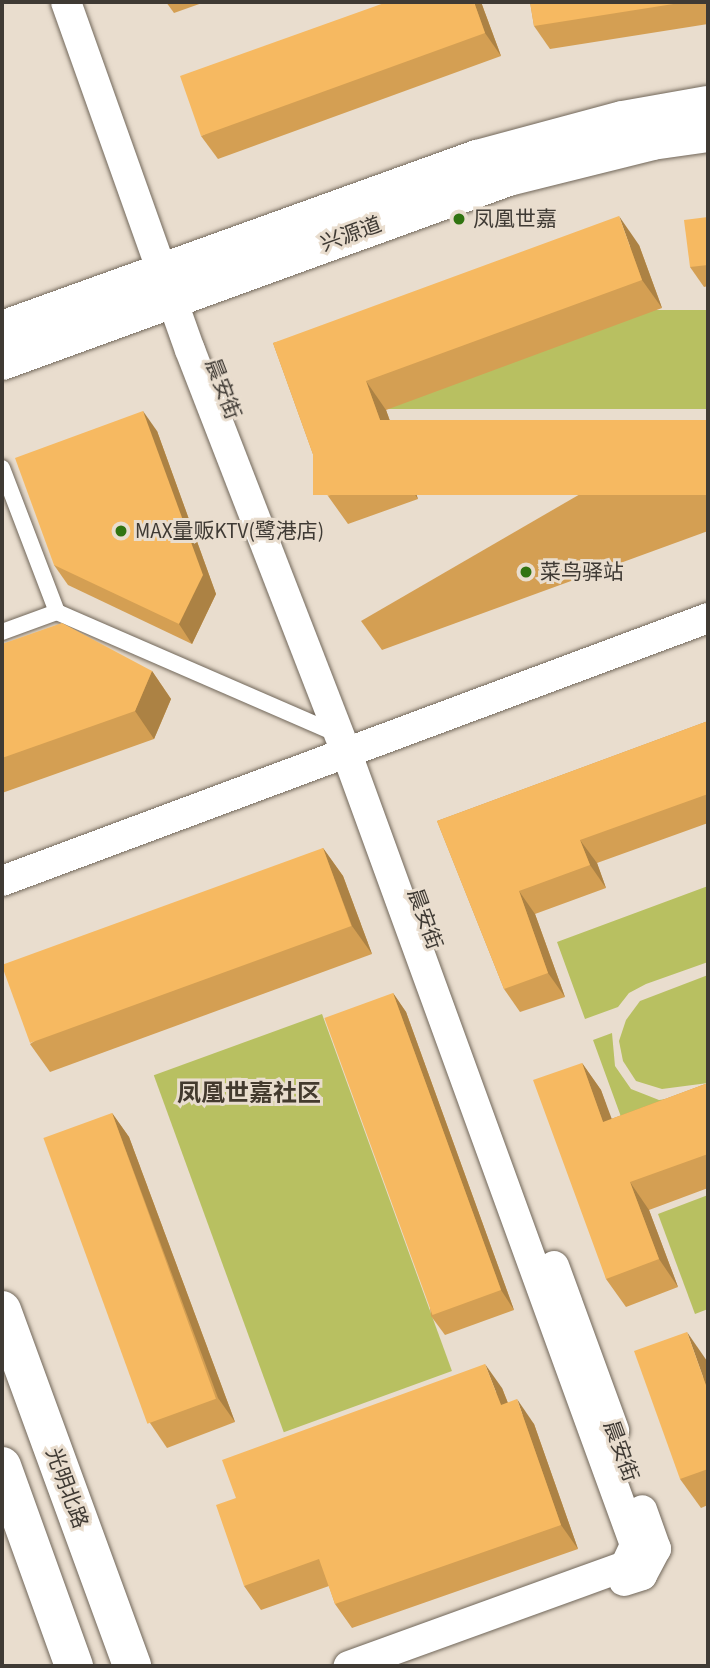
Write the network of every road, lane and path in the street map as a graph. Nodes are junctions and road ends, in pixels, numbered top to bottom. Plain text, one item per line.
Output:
1 (66, 2) edge
2 (708, 105) edge
3 (708, 133) edge
4 (175, 288) junction
5 (2, 330) edge
6 (2, 361) edge
7 (2, 468) edge
8 (708, 599) edge
9 (57, 612) junction
10 (708, 618) edge
11 (2, 632) edge
12 (351, 742) junction
13 (2, 859) edge
14 (2, 881) edge
15 (2, 1310) edge
16 (2, 1466) edge
17 (633, 1570) junction
18 (74, 1666) edge
19 (132, 1666) edge
20 (348, 1666) edge
21 (398, 1666) edge

1 - 4 street, 晨安街
2 - 4 main road, 兴源道
3 - 4 main road, 兴源道
4 - 5 main road, 兴源道
4 - 6 main road, 兴源道
4 - 12 street, 晨安街
7 - 9 lane
8 - 12 street
9 - 11 lane
9 - 12 lane
10 - 12 street
12 - 13 street
12 - 14 street
12 - 17 street, 晨安街
15 - 19 main road, 光明北路
16 - 18 main road
17 - 20 street
17 - 21 street

